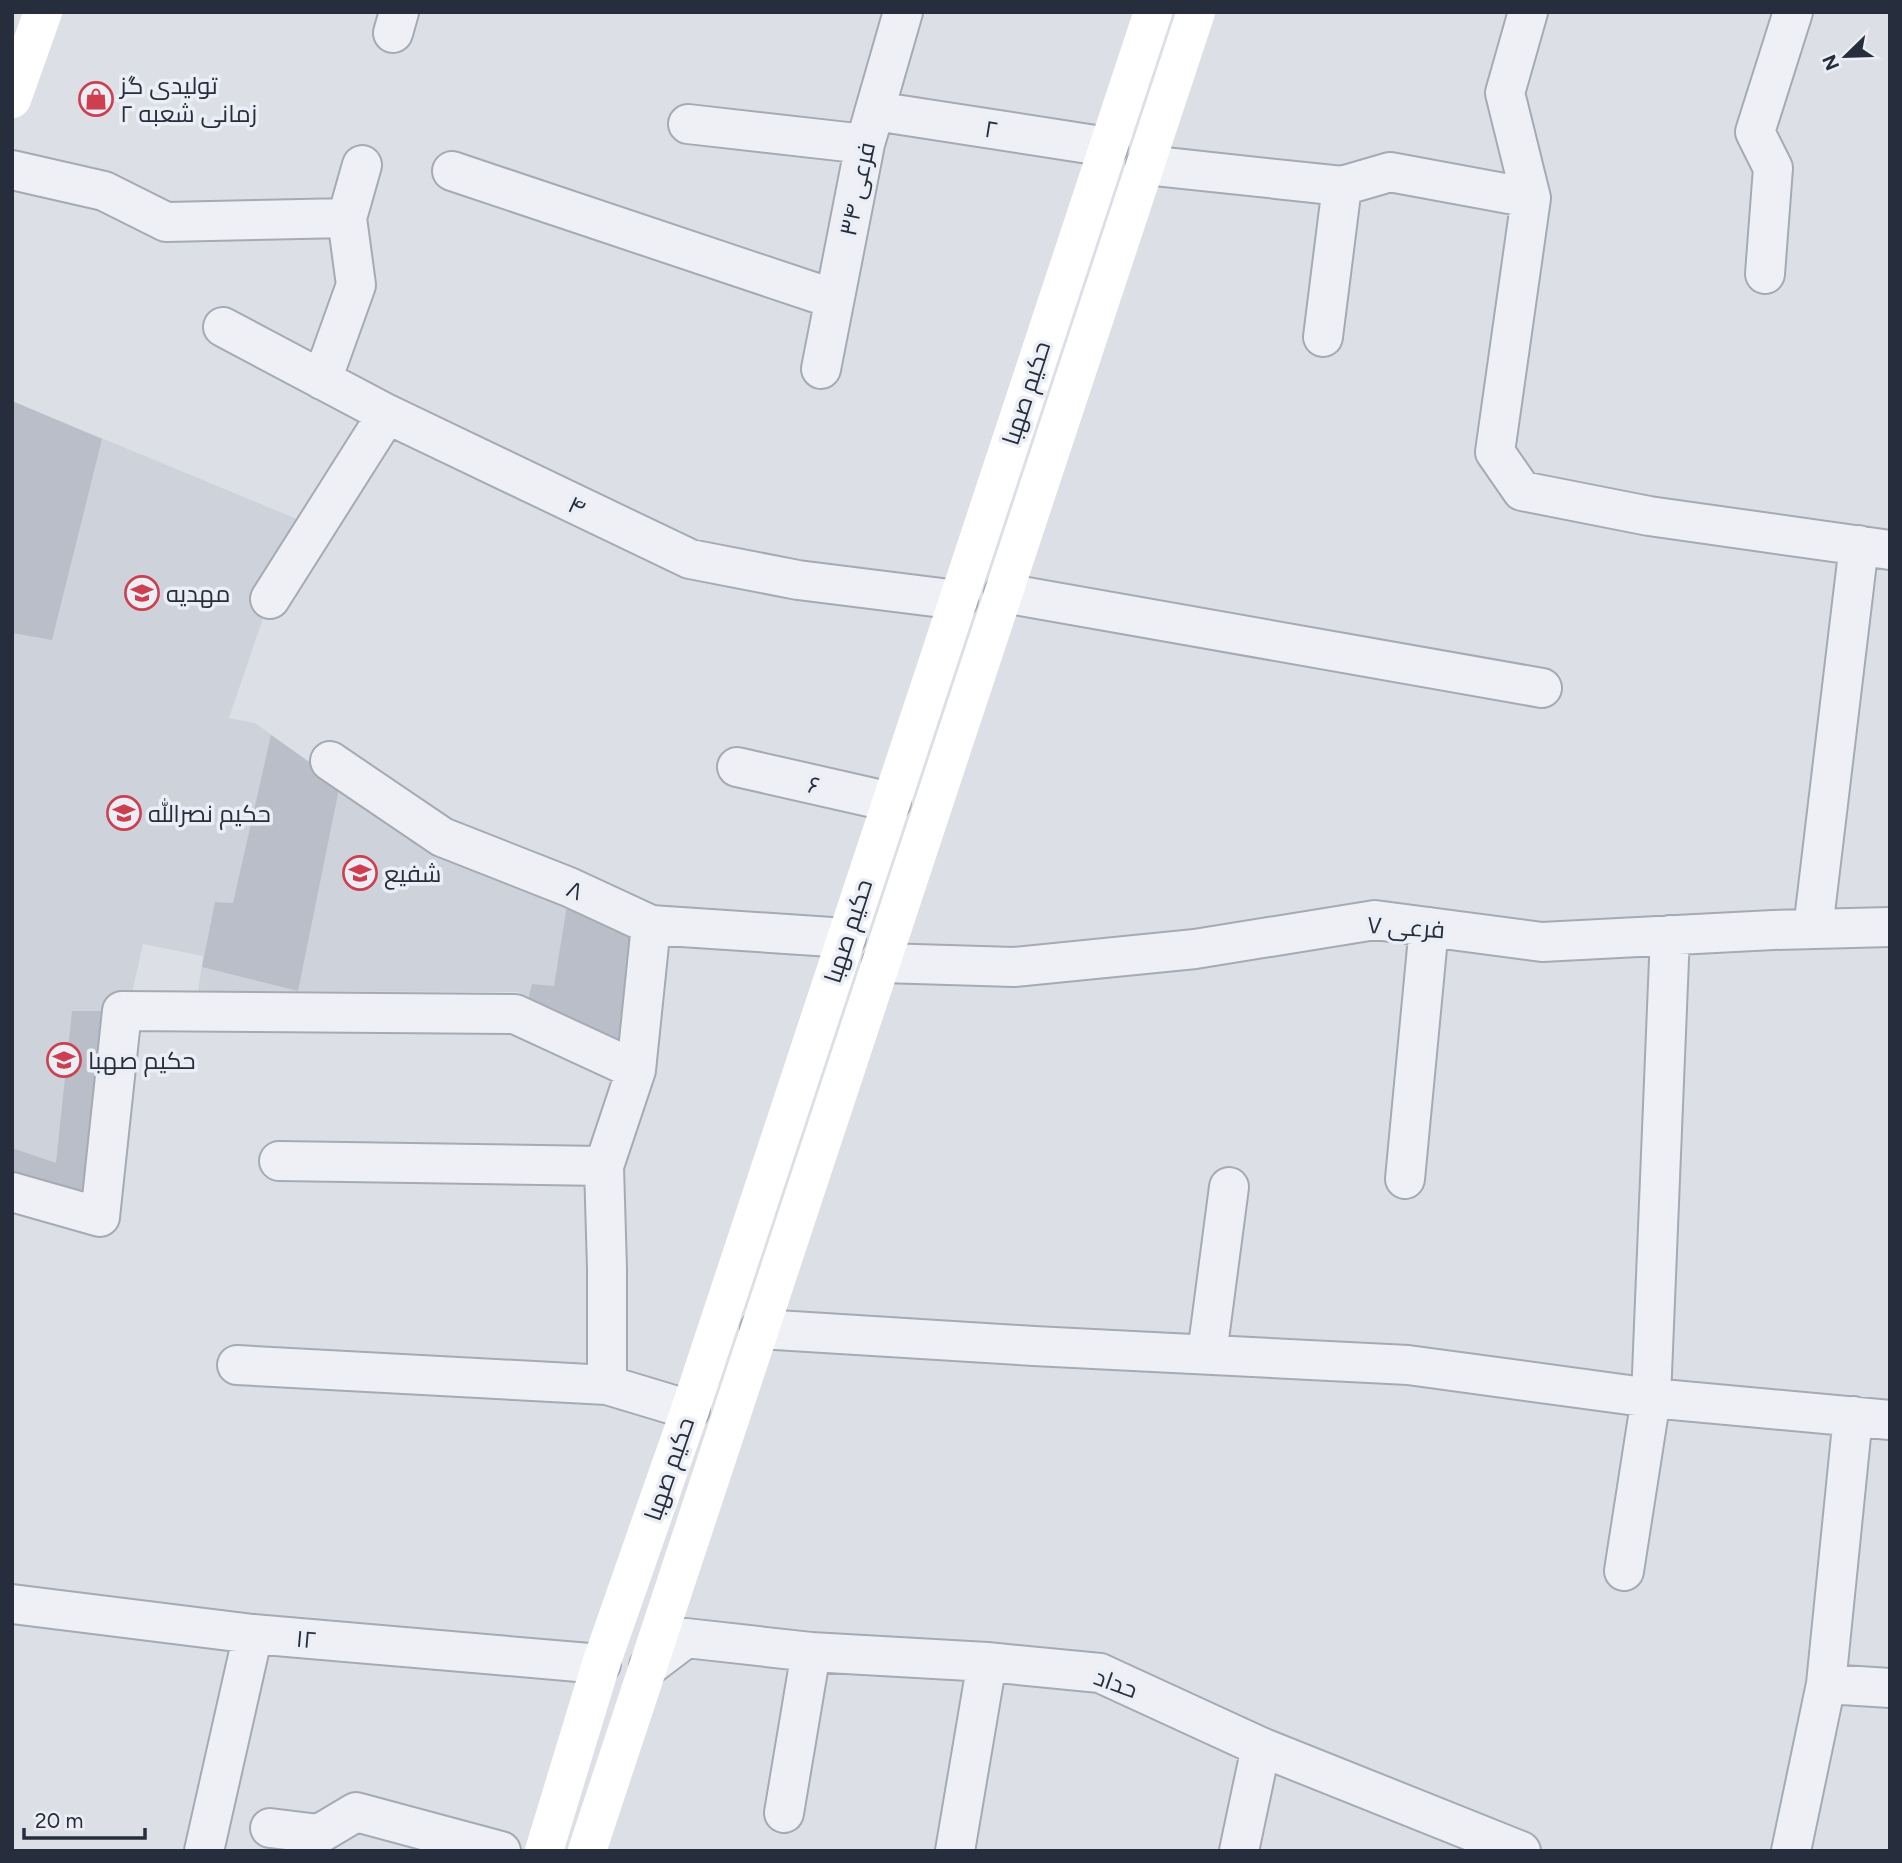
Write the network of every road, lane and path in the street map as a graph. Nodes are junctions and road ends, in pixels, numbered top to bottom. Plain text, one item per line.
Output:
1 (43, 12) edge
2 (903, 12) edge
3 (1153, 12) edge
4 (1196, 12) edge
5 (1528, 12) edge
6 (1793, 12) edge
7 (13, 93) edge
8 (688, 124) dead end
9 (870, 127) junction
10 (1108, 147) junction
11 (362, 165) dead end
12 (1146, 166) junction
13 (12, 170) edge
14 (452, 171) dead end
15 (1342, 186) junction
16 (1531, 198) junction
17 (347, 218) junction
18 (1765, 274) dead end
19 (834, 299) junction
20 (223, 327) dead end
21 (1323, 337) dead end
22 (821, 369) dead end
23 (322, 380) junction
24 (387, 414) junction
25 (1874, 548) edge
26 (1004, 593) junction
27 (270, 598) dead end
28 (958, 600) junction
29 (1542, 688) dead end
30 (330, 761) dead end
31 (737, 767) dead end
32 (891, 802) junction
33 (651, 925) junction
34 (1429, 927) junction
35 (1890, 927) edge
36 (1813, 929) junction
37 (1670, 935) junction
38 (846, 938) junction
39 (882, 962) junction
40 (636, 1070) junction
41 (279, 1161) dead end
42 (604, 1166) junction
43 (1405, 1179) dead end
44 (1229, 1187) dead end
45 (12, 1192) edge
46 (760, 1329) junction
47 (1207, 1354) junction
48 (237, 1365) dead end
49 (607, 1385) junction
50 (1651, 1398) junction
51 (690, 1410) junction
52 (1872, 1418) edge
53 (1624, 1571) dead end
54 (12, 1604) edge
55 (253, 1634) junction
56 (811, 1652) junction
57 (987, 1662) junction
58 (601, 1664) junction
59 (649, 1666) junction
60 (1826, 1684) junction
61 (1890, 1688) edge
62 (1261, 1747) junction
63 (784, 1814) dead end
64 (270, 1828) dead end
65 (1454, 1838) edge
66 (204, 1851) edge
67 (502, 1851) edge
68 (544, 1851) edge
69 (587, 1851) edge
70 (954, 1851) edge
71 (1239, 1851) edge
72 (1521, 1851) edge
73 (1791, 1851) edge

1 - 7 street
2 - 9 street, فرعی ۳۴
3 - 10 street, حکیم صهبا
4 - 12 street, حکیم صهبا
5 - 16 street
6 - 18 street
8 - 9 street, ۲
9 - 10 street, ۲
9 - 19 street, فرعی ۳۴
10 - 28 street, حکیم صهبا
11 - 17 street
12 - 15 street
12 - 26 street, حکیم صهبا
13 - 17 street
14 - 19 street
15 - 16 street
15 - 21 street
16 - 25 street
17 - 23 street
19 - 22 street, فرعی ۳۴
20 - 23 street, ۴
23 - 24 street, ۴
24 - 27 street
24 - 28 street, ۴
25 - 36 street
26 - 29 street
26 - 39 street, حکیم صهبا
28 - 32 street, حکیم صهبا
30 - 33 street, ۸
31 - 32 street, ۶
32 - 38 street, حکیم صهبا
33 - 38 street, ۸
33 - 40 street
34 - 37 street, فرعی ۷
34 - 39 street, فرعی ۷
34 - 43 street
35 - 36 street, فرعی ۷
36 - 37 street, فرعی ۷
37 - 50 street
38 - 51 street, حکیم صهبا
39 - 46 street, حکیم صهبا
40 - 42 street
40 - 45 street
41 - 42 street
42 - 49 street
44 - 47 street
46 - 47 street
46 - 59 street, حکیم صهبا
47 - 50 street
48 - 49 street
49 - 51 street
50 - 52 street
50 - 53 street
51 - 58 street, حکیم صهبا
52 - 60 street
54 - 55 street, ۱۲
55 - 58 street, ۱۲
55 - 66 street
56 - 57 street, حداد
56 - 59 street, حداد
56 - 63 street
57 - 62 street, حداد
57 - 70 street
58 - 59 street
58 - 68 street, حکیم صهبا
59 - 69 street, حکیم صهبا
60 - 61 street
60 - 73 street
62 - 65 street, حداد
62 - 71 street
64 - 67 street
65 - 72 street, حداد

